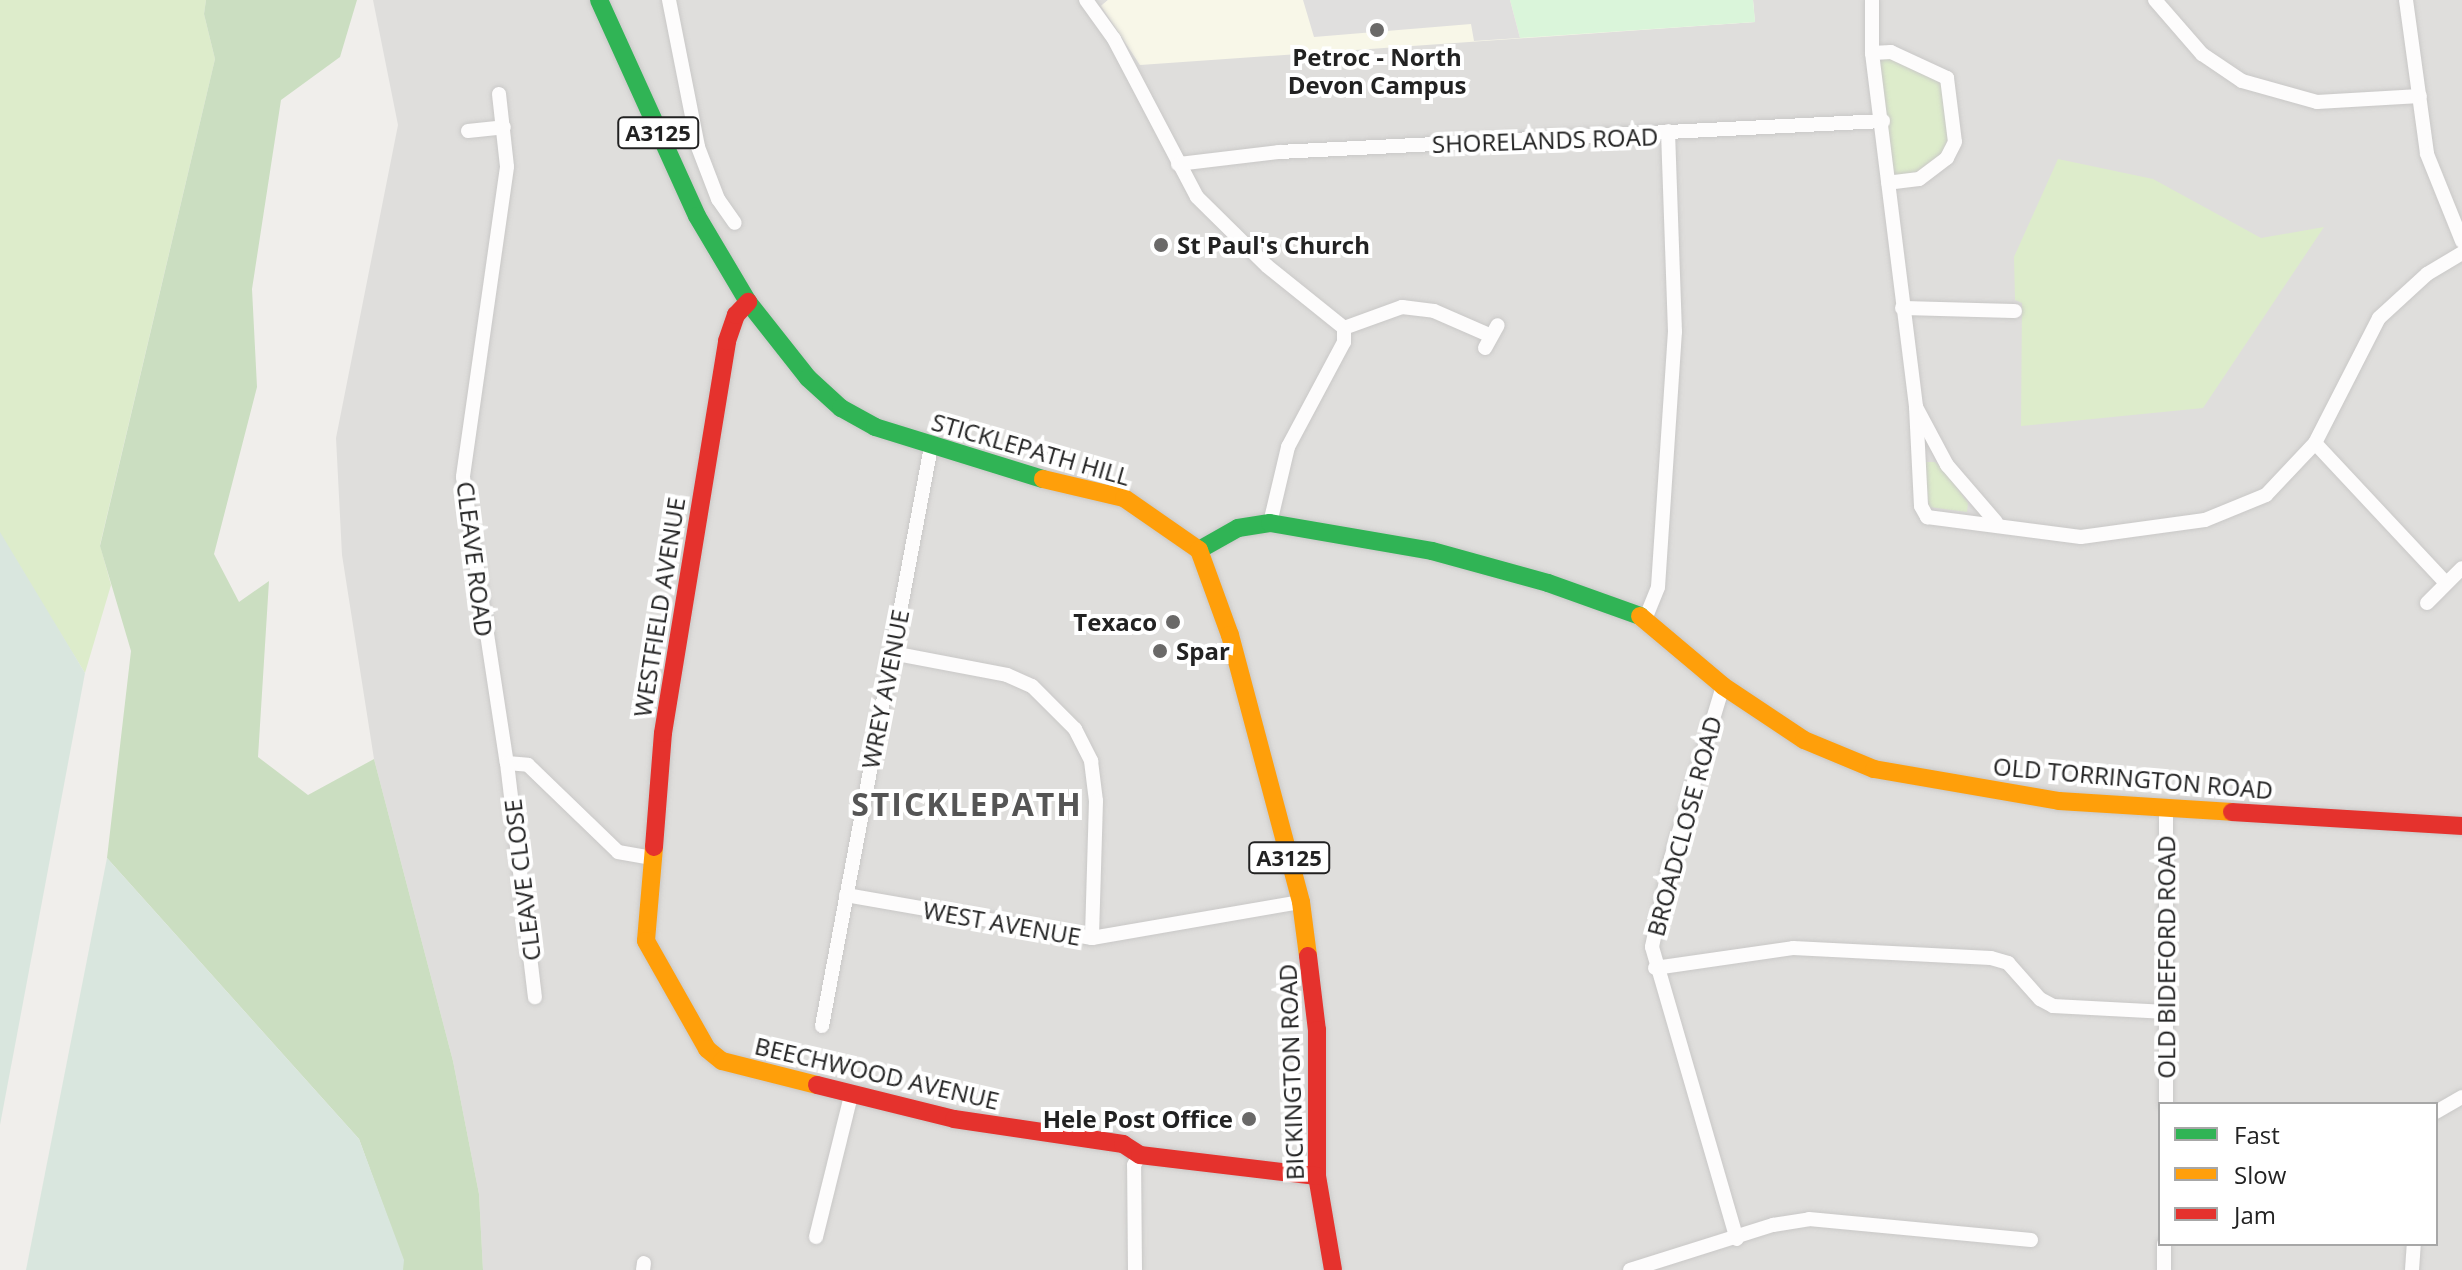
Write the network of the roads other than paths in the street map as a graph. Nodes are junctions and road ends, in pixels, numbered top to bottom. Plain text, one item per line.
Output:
1 (599, 0) edge
2 (669, 0) edge
3 (1086, 0) edge
4 (1872, 0) edge
5 (2155, 0) edge
6 (2406, 0) edge
7 (1872, 53) junction
8 (499, 94) dead end
9 (2420, 96) junction
10 (1883, 121) junction
11 (504, 127) junction
12 (468, 131) dead end
13 (1668, 131) junction
14 (1178, 164) junction
15 (1888, 183) junction
16 (735, 223) dead end
17 (2462, 241) edge
18 (2462, 253) edge
19 (748, 302) junction
20 (1902, 308) junction
21 (2015, 311) dead end
22 (1344, 328) junction
23 (1491, 336) dead end
24 (1916, 407) junction
25 (2315, 443) junction
26 (931, 447) junction
27 (1996, 522) junction
28 (1270, 523) junction
29 (1199, 550) junction
30 (2462, 568) edge
31 (2446, 583) junction
32 (2427, 603) dead end
33 (1646, 617) junction
34 (892, 653) junction
35 (1723, 686) junction
36 (507, 763) junction
37 (2166, 810) junction
38 (2462, 826) edge
39 (653, 858) junction
40 (846, 895) junction
41 (1301, 902) junction
42 (645, 926) joint
43 (1092, 938) junction
44 (1655, 968) junction
45 (535, 997) dead end
46 (2167, 1012) junction
47 (822, 1026) dead end
48 (852, 1092) junction
49 (2462, 1097) edge
50 (2166, 1102) edge
51 (2438, 1111) edge
52 (1140, 1155) junction
53 (1317, 1176) junction
54 (816, 1237) dead end
55 (1737, 1239) junction
56 (2031, 1240) dead end
57 (2164, 1246) edge
58 (2414, 1246) edge
59 (1135, 1270) edge
60 (1333, 1270) edge
61 (1630, 1270) edge
62 (2164, 1270) edge
63 (2412, 1270) edge

1 - 19 street, STICKLEPATH HILL / A3125
2 - 16 street
3 - 14 street
4 - 7 street
5 - 9 street
6 - 9 street
7 - 10 street
7 - 15 street
8 - 11 street, CLEAVE ROAD
9 - 17 street
10 - 13 street
10 - 15 street
11 - 12 street
11 - 36 street, CLEAVE ROAD
13 - 14 street, SHORELANDS ROAD
13 - 33 street, SHORELANDS ROAD
14 - 22 street
15 - 20 street
18 - 25 street
19 - 26 street, STICKLEPATH HILL / A3125
19 - 39 street, WESTFIELD AVENUE
20 - 21 street
20 - 24 street
22 - 23 street
22 - 28 street
24 - 27 street
24 - 27 street
25 - 27 street
25 - 31 street
26 - 29 street, STICKLEPATH HILL / A3125
26 - 34 street, WREY AVENUE
28 - 29 street, OLD TORRINGTON ROAD
28 - 33 street, OLD TORRINGTON ROAD
29 - 41 street, BICKINGTON ROAD / A3125
30 - 31 street
31 - 32 street
33 - 35 street, OLD TORRINGTON ROAD
34 - 40 street, WREY AVENUE
34 - 43 street
35 - 37 street, OLD TORRINGTON ROAD
35 - 44 street, BROADCLOSE ROAD
36 - 39 street
36 - 45 street, CLEAVE CLOSE
37 - 38 street, OLD TORRINGTON ROAD
37 - 46 street, OLD BIDEFORD ROAD
39 - 42 street, WESTFIELD AVENUE
40 - 43 street, WEST AVENUE
40 - 47 street, WREY AVENUE
41 - 43 street, WEST AVENUE
41 - 53 street, BICKINGTON ROAD / A3125
42 - 48 street, BEECHWOOD AVENUE
44 - 46 street, BROADCLOSE ROAD
44 - 55 street, BROADCLOSE ROAD
46 - 50 street, OLD BIDEFORD ROAD
48 - 52 street, BEECHWOOD AVENUE
48 - 54 street
49 - 51 street
52 - 53 street, BEECHWOOD AVENUE
52 - 59 street
53 - 60 street, BICKINGTON ROAD / A3125
55 - 56 street
55 - 61 street
57 - 62 street
58 - 63 street

